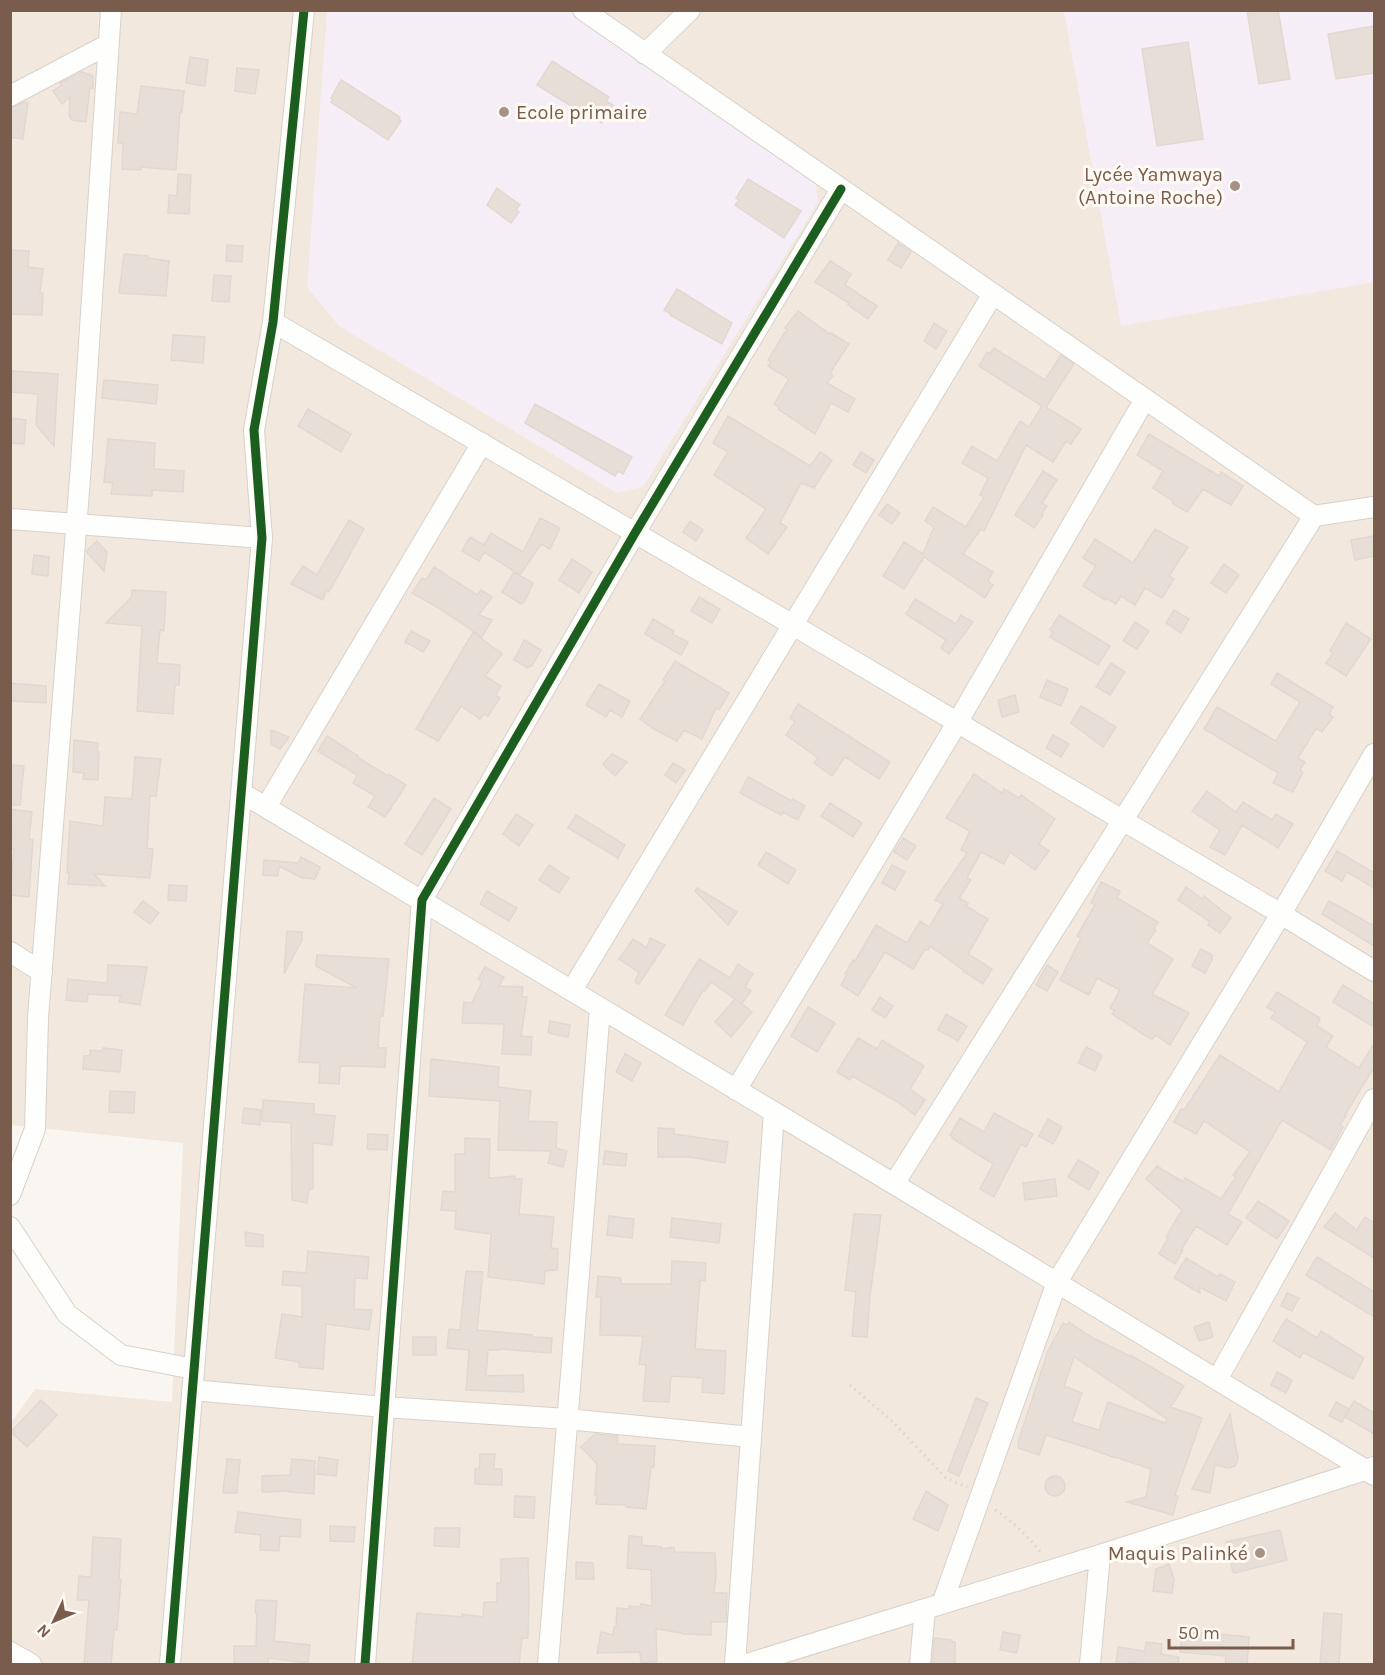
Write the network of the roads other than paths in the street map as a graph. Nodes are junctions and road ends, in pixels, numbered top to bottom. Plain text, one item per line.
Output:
1 (111, 10) edge
2 (304, 10) edge
3 (583, 10) edge
4 (690, 10) edge
5 (109, 44) junction
6 (645, 54) junction
7 (10, 96) edge
8 (841, 189) junction
9 (993, 294) junction
10 (273, 322) junction
11 (1144, 399) junction
12 (482, 443) junction
13 (1374, 507) edge
14 (1314, 516) junction
15 (10, 519) edge
16 (76, 524) junction
17 (635, 533) junction
18 (262, 538) junction
19 (793, 625) junction
20 (957, 723) junction
21 (1374, 754) edge
22 (1368, 778) edge
23 (242, 793) junction
24 (266, 807) junction
25 (1123, 821) junction
26 (422, 900) junction
27 (1281, 914) junction
28 (10, 952) edge
29 (1374, 971) edge
30 (42, 972) junction
31 (572, 990) junction
32 (600, 1008) junction
33 (736, 1090) junction
34 (1374, 1099) edge
35 (774, 1113) junction
36 (894, 1184) junction
37 (11, 1192) edge
38 (10, 1227) edge
39 (1056, 1282) junction
40 (194, 1369) junction
41 (1217, 1380) junction
42 (192, 1390) junction
43 (384, 1407) junction
44 (567, 1419) junction
45 (751, 1437) junction
46 (1371, 1470) edge
47 (1100, 1555) junction
48 (934, 1607) junction
49 (10, 1652) edge
50 (31, 1665) edge
51 (170, 1665) edge
52 (365, 1665) edge
53 (548, 1665) edge
54 (735, 1665) edge
55 (747, 1665) edge
56 (920, 1665) edge
57 (1090, 1665) edge

1 - 5 street
2 - 10 street
3 - 6 street
4 - 6 street
5 - 7 street
5 - 16 street
6 - 8 street
8 - 9 street
8 - 17 street
9 - 11 street
9 - 19 street
10 - 12 street
10 - 18 street
11 - 14 street
11 - 20 street
12 - 17 street
12 - 24 street
13 - 14 street
14 - 25 street
15 - 16 street
16 - 18 street
16 - 30 street
17 - 19 street
17 - 26 street
18 - 23 street
19 - 20 street
19 - 31 street
20 - 25 street
20 - 33 street
21 - 22 street
22 - 27 street
23 - 24 street
23 - 40 street
24 - 26 street
25 - 27 street
25 - 36 street
26 - 31 street
26 - 43 street
27 - 29 street
27 - 39 street
28 - 30 street
30 - 37 street
31 - 32 street
32 - 33 street
32 - 44 street
33 - 35 street
34 - 41 street
35 - 36 street
35 - 45 street
36 - 39 street
38 - 40 street
39 - 41 street
39 - 48 street
40 - 42 street
41 - 46 street
42 - 43 street
42 - 51 street
43 - 44 street
43 - 52 street
44 - 45 street
44 - 53 street
45 - 54 street
46 - 47 street
47 - 48 street
47 - 57 street
48 - 55 street
48 - 56 street
49 - 50 street

